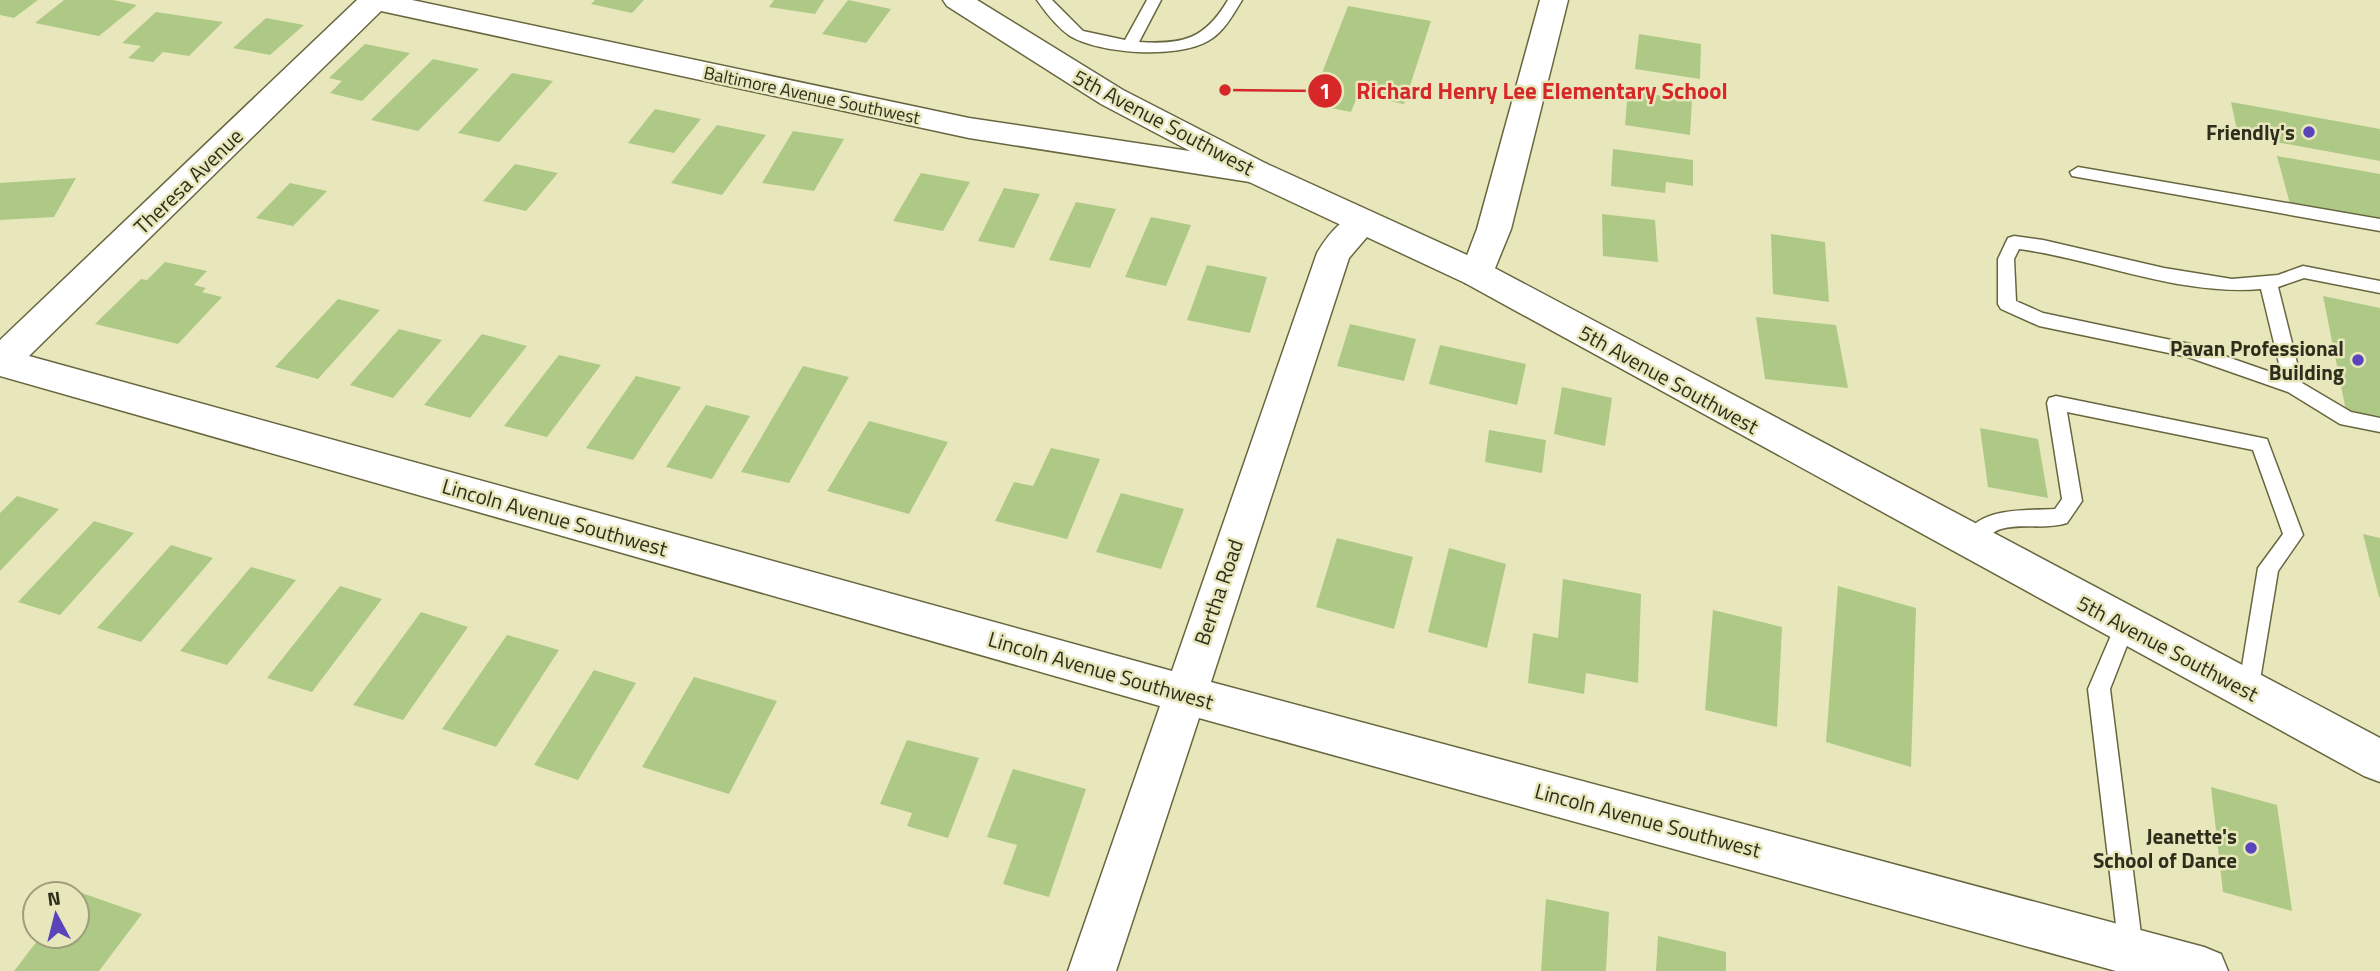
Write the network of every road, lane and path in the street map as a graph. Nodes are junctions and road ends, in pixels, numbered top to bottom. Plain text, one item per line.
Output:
1 (374, 0) edge
2 (957, 0) edge
3 (1044, 0) edge
4 (1154, 0) edge
5 (1235, 0) edge
6 (1554, 0) edge
7 (1129, 46) junction
8 (1256, 172) junction
9 (2078, 172) dead end
10 (1362, 222) junction
11 (2380, 225) edge
12 (1477, 274) junction
13 (2268, 282) junction
14 (2380, 287) edge
15 (0, 362) edge
16 (2294, 387) junction
17 (2380, 425) edge
18 (1970, 541) junction
19 (2126, 625) junction
20 (2249, 691) junction
21 (1184, 694) junction
22 (2380, 761) edge
23 (2131, 951) junction
24 (1092, 971) edge
25 (2204, 971) edge

1 - 8 street, Baltimore Avenue Southwest
1 - 15 street, Theresa Avenue
2 - 8 street, 5th Avenue Southwest
3 - 7 lane
4 - 7 lane
5 - 7 lane
6 - 12 street
8 - 10 street, 5th Avenue Southwest
9 - 11 lane
10 - 12 street, 5th Avenue Southwest
10 - 21 street, Bertha Road
12 - 18 street, 5th Avenue Southwest
13 - 14 lane
13 - 16 lane
13 - 16 lane
15 - 21 street, Lincoln Avenue Southwest
16 - 17 lane
18 - 19 street, 5th Avenue Southwest
18 - 20 lane
19 - 20 street, 5th Avenue Southwest
19 - 23 lane
20 - 22 street, 5th Avenue Southwest
21 - 23 street, Lincoln Avenue Southwest
21 - 24 street, Bertha Road
23 - 25 street, Lincoln Avenue Southwest

